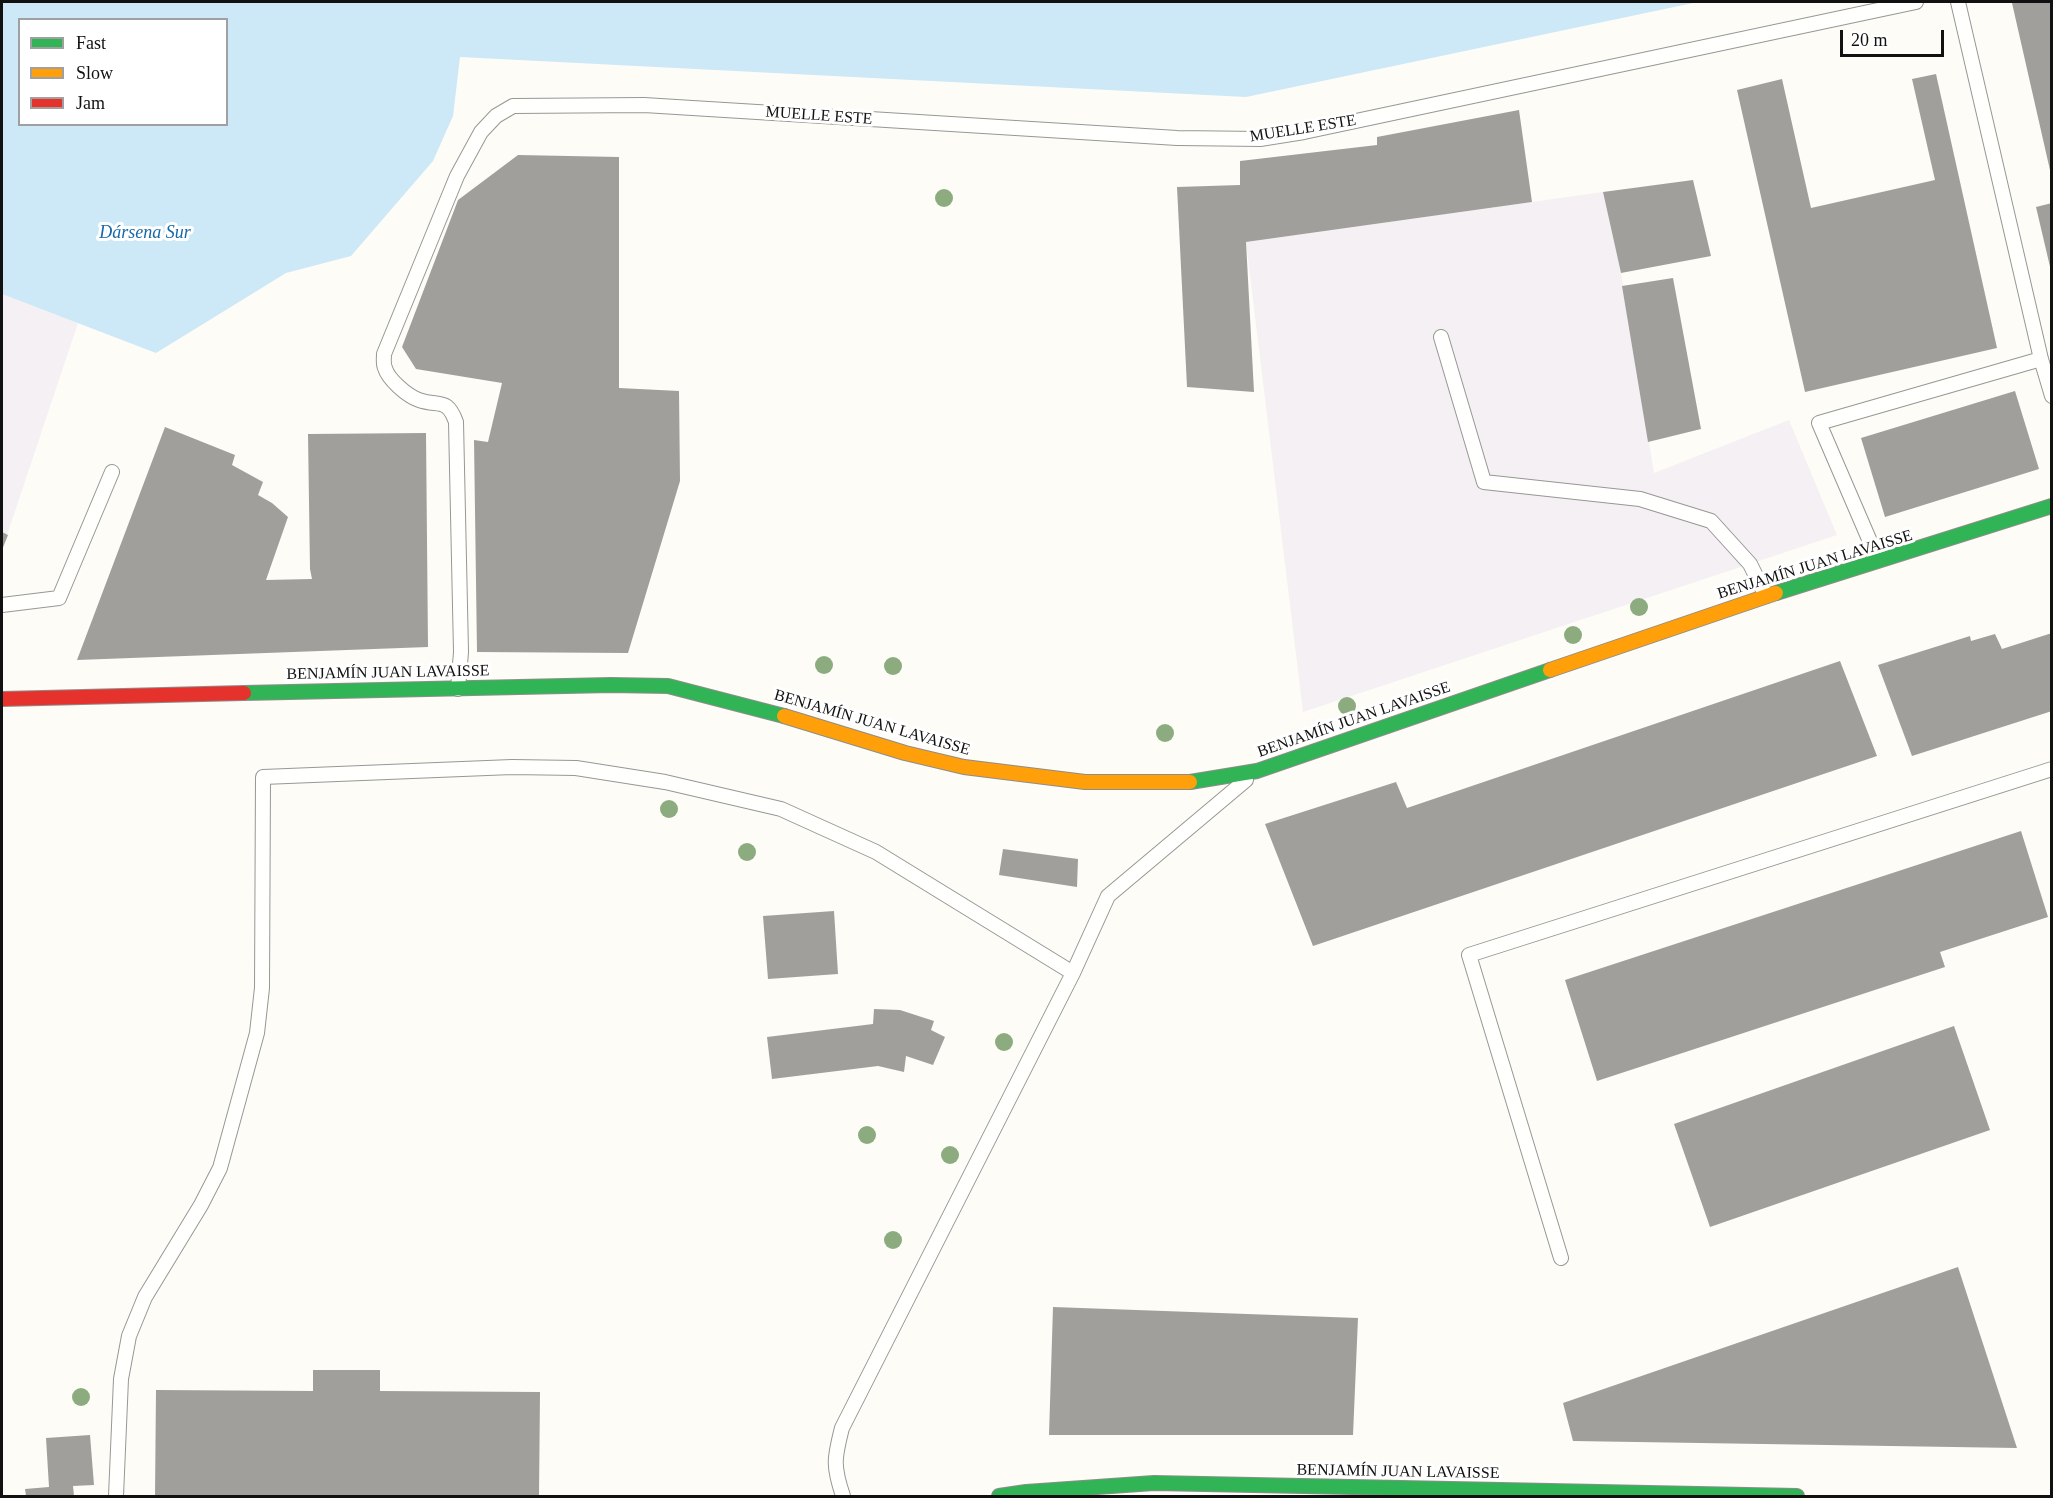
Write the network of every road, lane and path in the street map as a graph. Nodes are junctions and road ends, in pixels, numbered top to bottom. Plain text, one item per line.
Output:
1 (1916, 2) edge
2 (1958, 2) edge
3 (1441, 337) dead end
4 (2041, 359) junction
5 (2052, 396) edge
6 (112, 472) dead end
7 (2052, 506) edge
8 (1879, 562) junction
9 (1766, 596) junction
10 (2, 604) edge
11 (458, 689) junction
12 (2, 699) edge
13 (2052, 769) edge
14 (1257, 771) junction
15 (1074, 973) junction
16 (1561, 1258) dead end
17 (116, 1497) edge
18 (843, 1497) edge
19 (999, 1497) edge
20 (1797, 1497) edge

1 - 11 lane, MUELLE ESTE
2 - 4 lane
3 - 9 lane
4 - 5 lane
4 - 8 lane
6 - 10 lane
7 - 8 street, BENJAMÍN JUAN LAVAISSE
8 - 9 street, BENJAMÍN JUAN LAVAISSE
9 - 14 street, BENJAMÍN JUAN LAVAISSE
11 - 12 street, BENJAMÍN JUAN LAVAISSE
11 - 14 street, BENJAMÍN JUAN LAVAISSE
13 - 16 lane
14 - 15 lane
15 - 17 lane
15 - 18 lane
19 - 20 street, BENJAMÍN JUAN LAVAISSE

